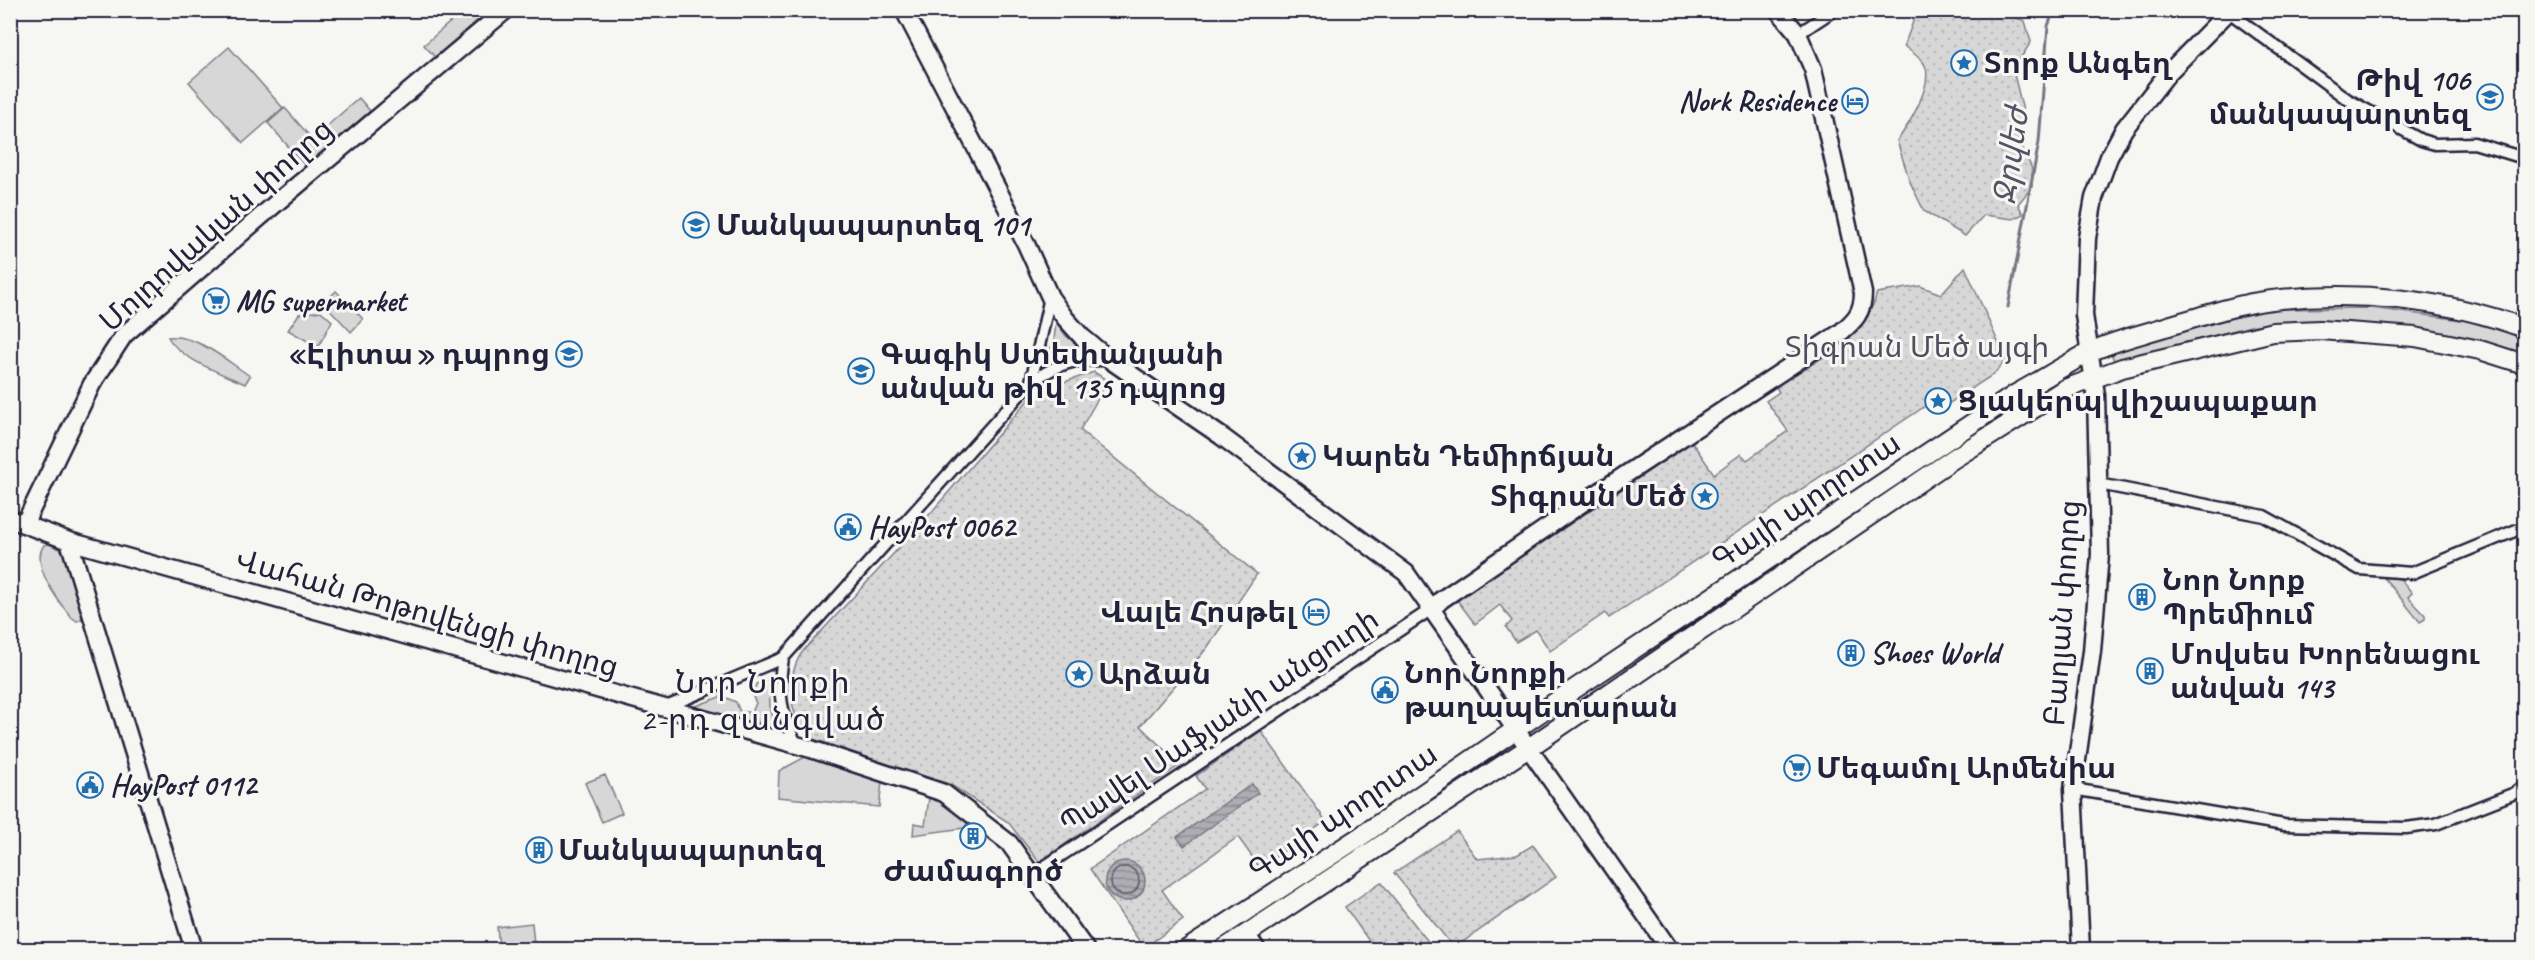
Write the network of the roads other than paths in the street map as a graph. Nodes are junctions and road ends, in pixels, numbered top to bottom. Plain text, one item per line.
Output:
1 (506, 10) edge
2 (904, 10) edge
3 (1778, 10) edge
4 (1834, 10) edge
5 (2229, 11) edge
6 (1798, 34) junction
7 (2524, 158) edge
8 (1050, 297) junction
9 (2524, 328) edge
10 (2089, 353) junction
11 (1110, 360) junction
12 (2524, 364) edge
13 (2093, 378) junction
14 (1031, 382) junction
15 (2099, 484) junction
16 (10, 512) edge
17 (18, 521) edge
18 (2524, 528) edge
19 (69, 541) junction
20 (1433, 608) junction
21 (783, 658) junction
22 (666, 707) junction
23 (1517, 728) junction
24 (797, 745) junction
25 (1530, 747) junction
26 (2524, 786) edge
27 (2073, 789) junction
28 (1032, 875) junction
29 (1245, 934) junction
30 (194, 950) edge
31 (1086, 950) edge
32 (1186, 950) edge
33 (1222, 950) edge
34 (1257, 950) edge
35 (1670, 950) edge
36 (2080, 950) edge

1 - 17 street, Մոլդովական փողոց
2 - 8 street
3 - 6 street
4 - 6 street
5 - 7 street
5 - 10 street, Բաղյան փողոց
6 - 20 street
8 - 11 street
8 - 14 street
9 - 10 main road, Գայի պողոտա
10 - 13 street, Բաղյան փողոց
10 - 23 main road, Գայի պողոտա
11 - 14 street
11 - 20 street
12 - 13 main road, Գայի պողոտա
13 - 15 street, Բաղյան փողոց
13 - 25 main road, Գայի պողոտա
14 - 21 street
15 - 18 street
15 - 27 street, Բաղյան փողոց
16 - 17 street
17 - 19 street
19 - 22 street, Վահան Թոթովենցի փողոց
19 - 30 street
20 - 23 street
20 - 28 street, Պավել Սաֆյանի անցուղի
21 - 22 street
21 - 24 street
22 - 24 street, Վահան Թոթովենցի փողոց
23 - 25 street
23 - 32 main road, Գայի պողոտա
24 - 28 street, Վահան Թոթովենցի փողոց
25 - 29 main road, Գայի պողոտա
25 - 35 street
26 - 27 street
27 - 36 street, Բաղյան փողոց
28 - 31 street, Վահան Թոթովենցի փողոց
29 - 33 main road, Գայի պողոտա
29 - 34 street

